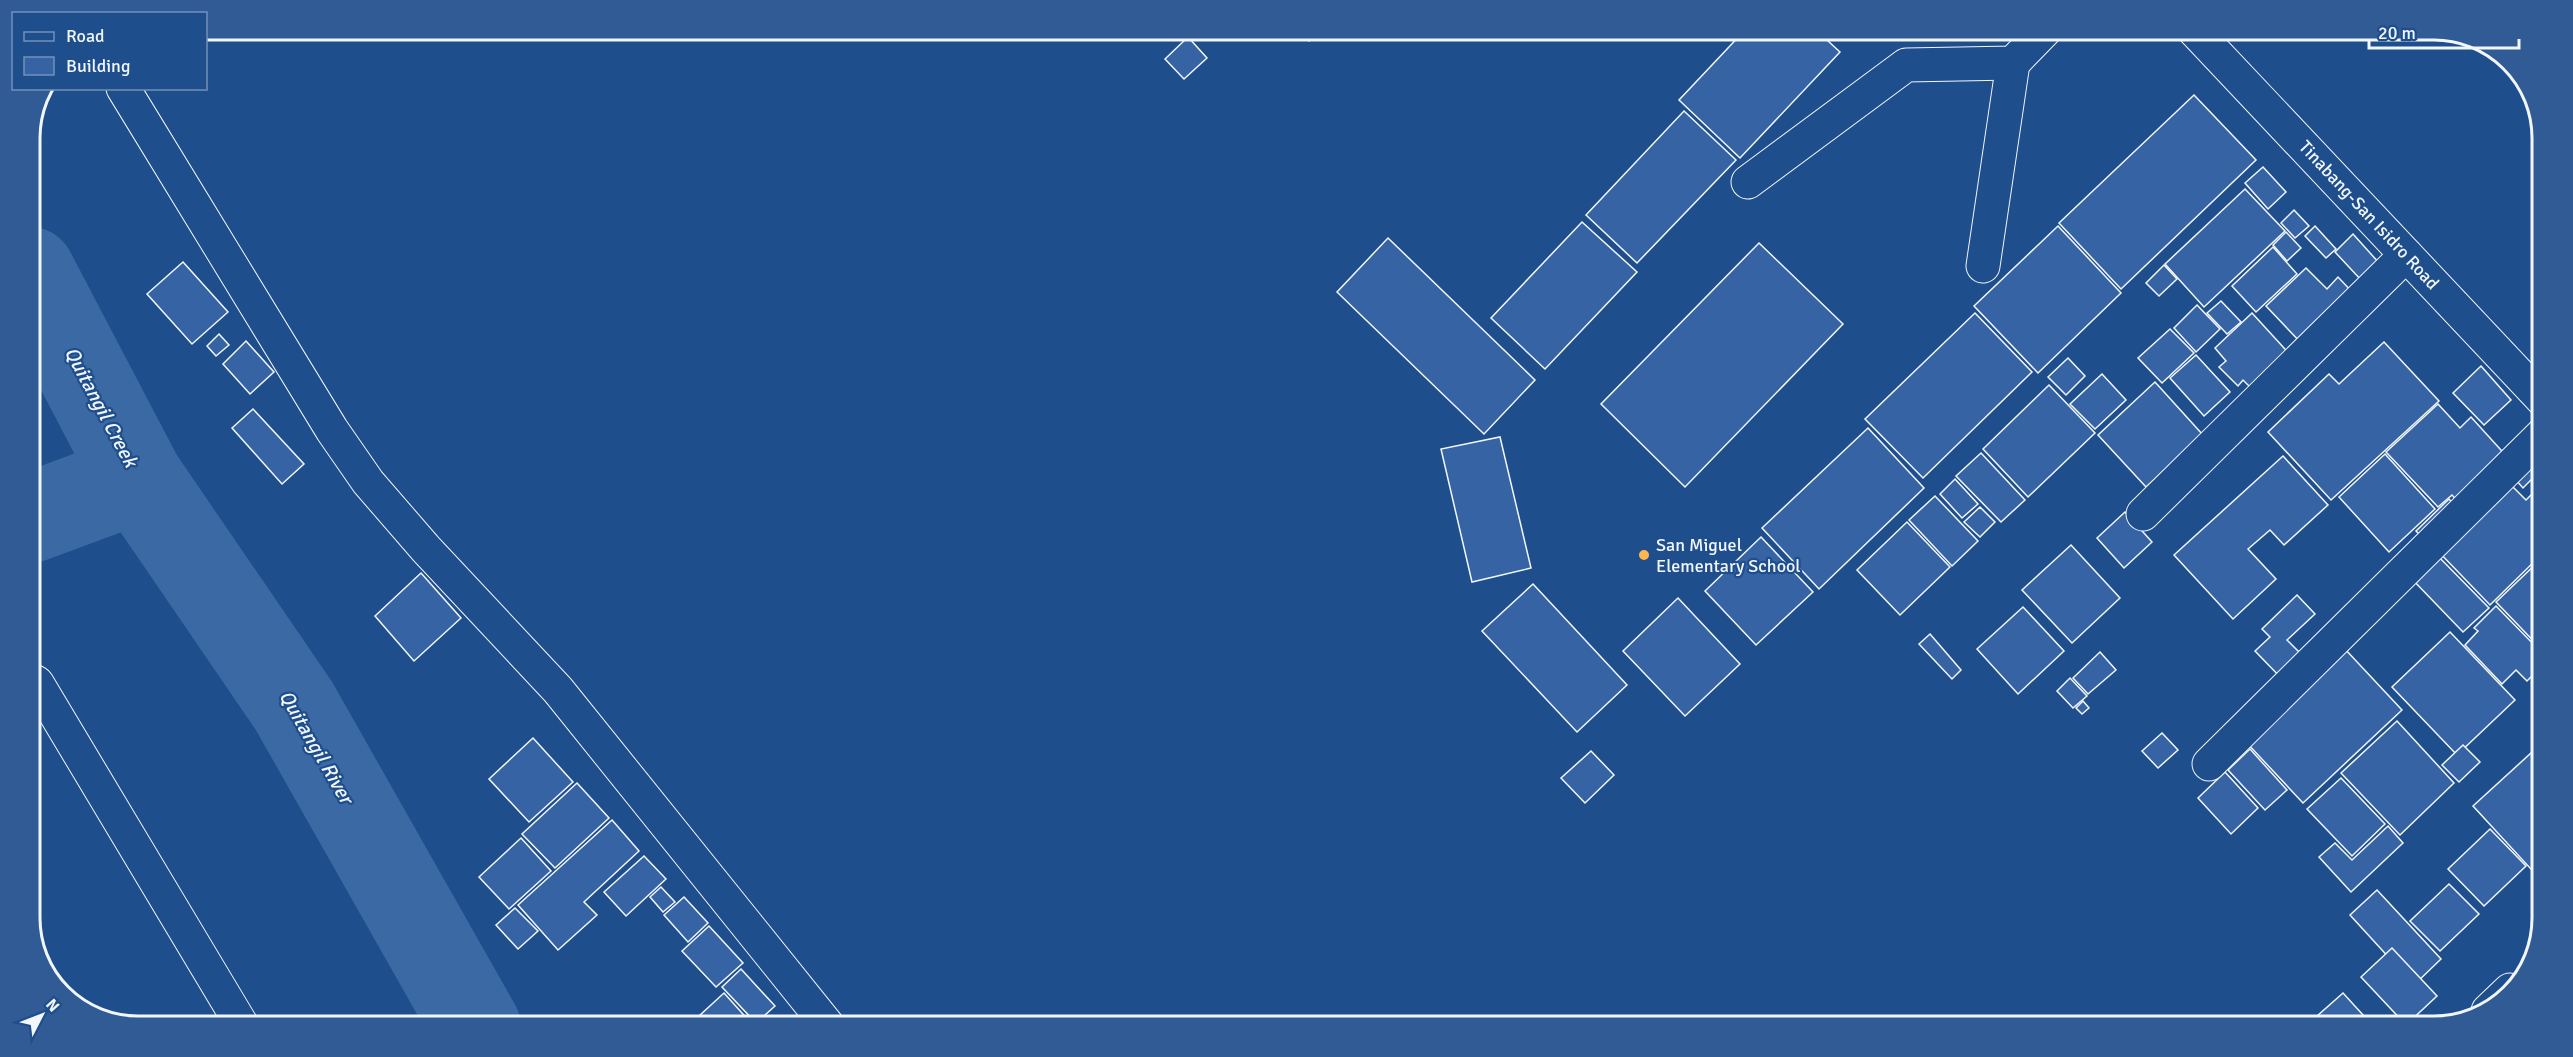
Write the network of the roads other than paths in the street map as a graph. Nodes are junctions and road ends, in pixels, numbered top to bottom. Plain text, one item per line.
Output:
1 (2035, 40) edge
2 (2203, 40) edge
3 (2013, 63) junction
4 (124, 90) edge
5 (1748, 182) dead end
6 (2406, 255) junction
7 (1983, 266) dead end
8 (2532, 388) edge
9 (2532, 445) edge
10 (2143, 514) dead end
11 (41, 690) edge
12 (2209, 764) dead end
13 (236, 1016) edge
14 (820, 1016) edge

1 - 3 street
2 - 6 street, Tinabang-San Isidro Road
3 - 5 street
3 - 7 street
4 - 14 street
6 - 8 street, Tinabang-San Isidro Road
6 - 10 street
9 - 12 street
11 - 13 street

